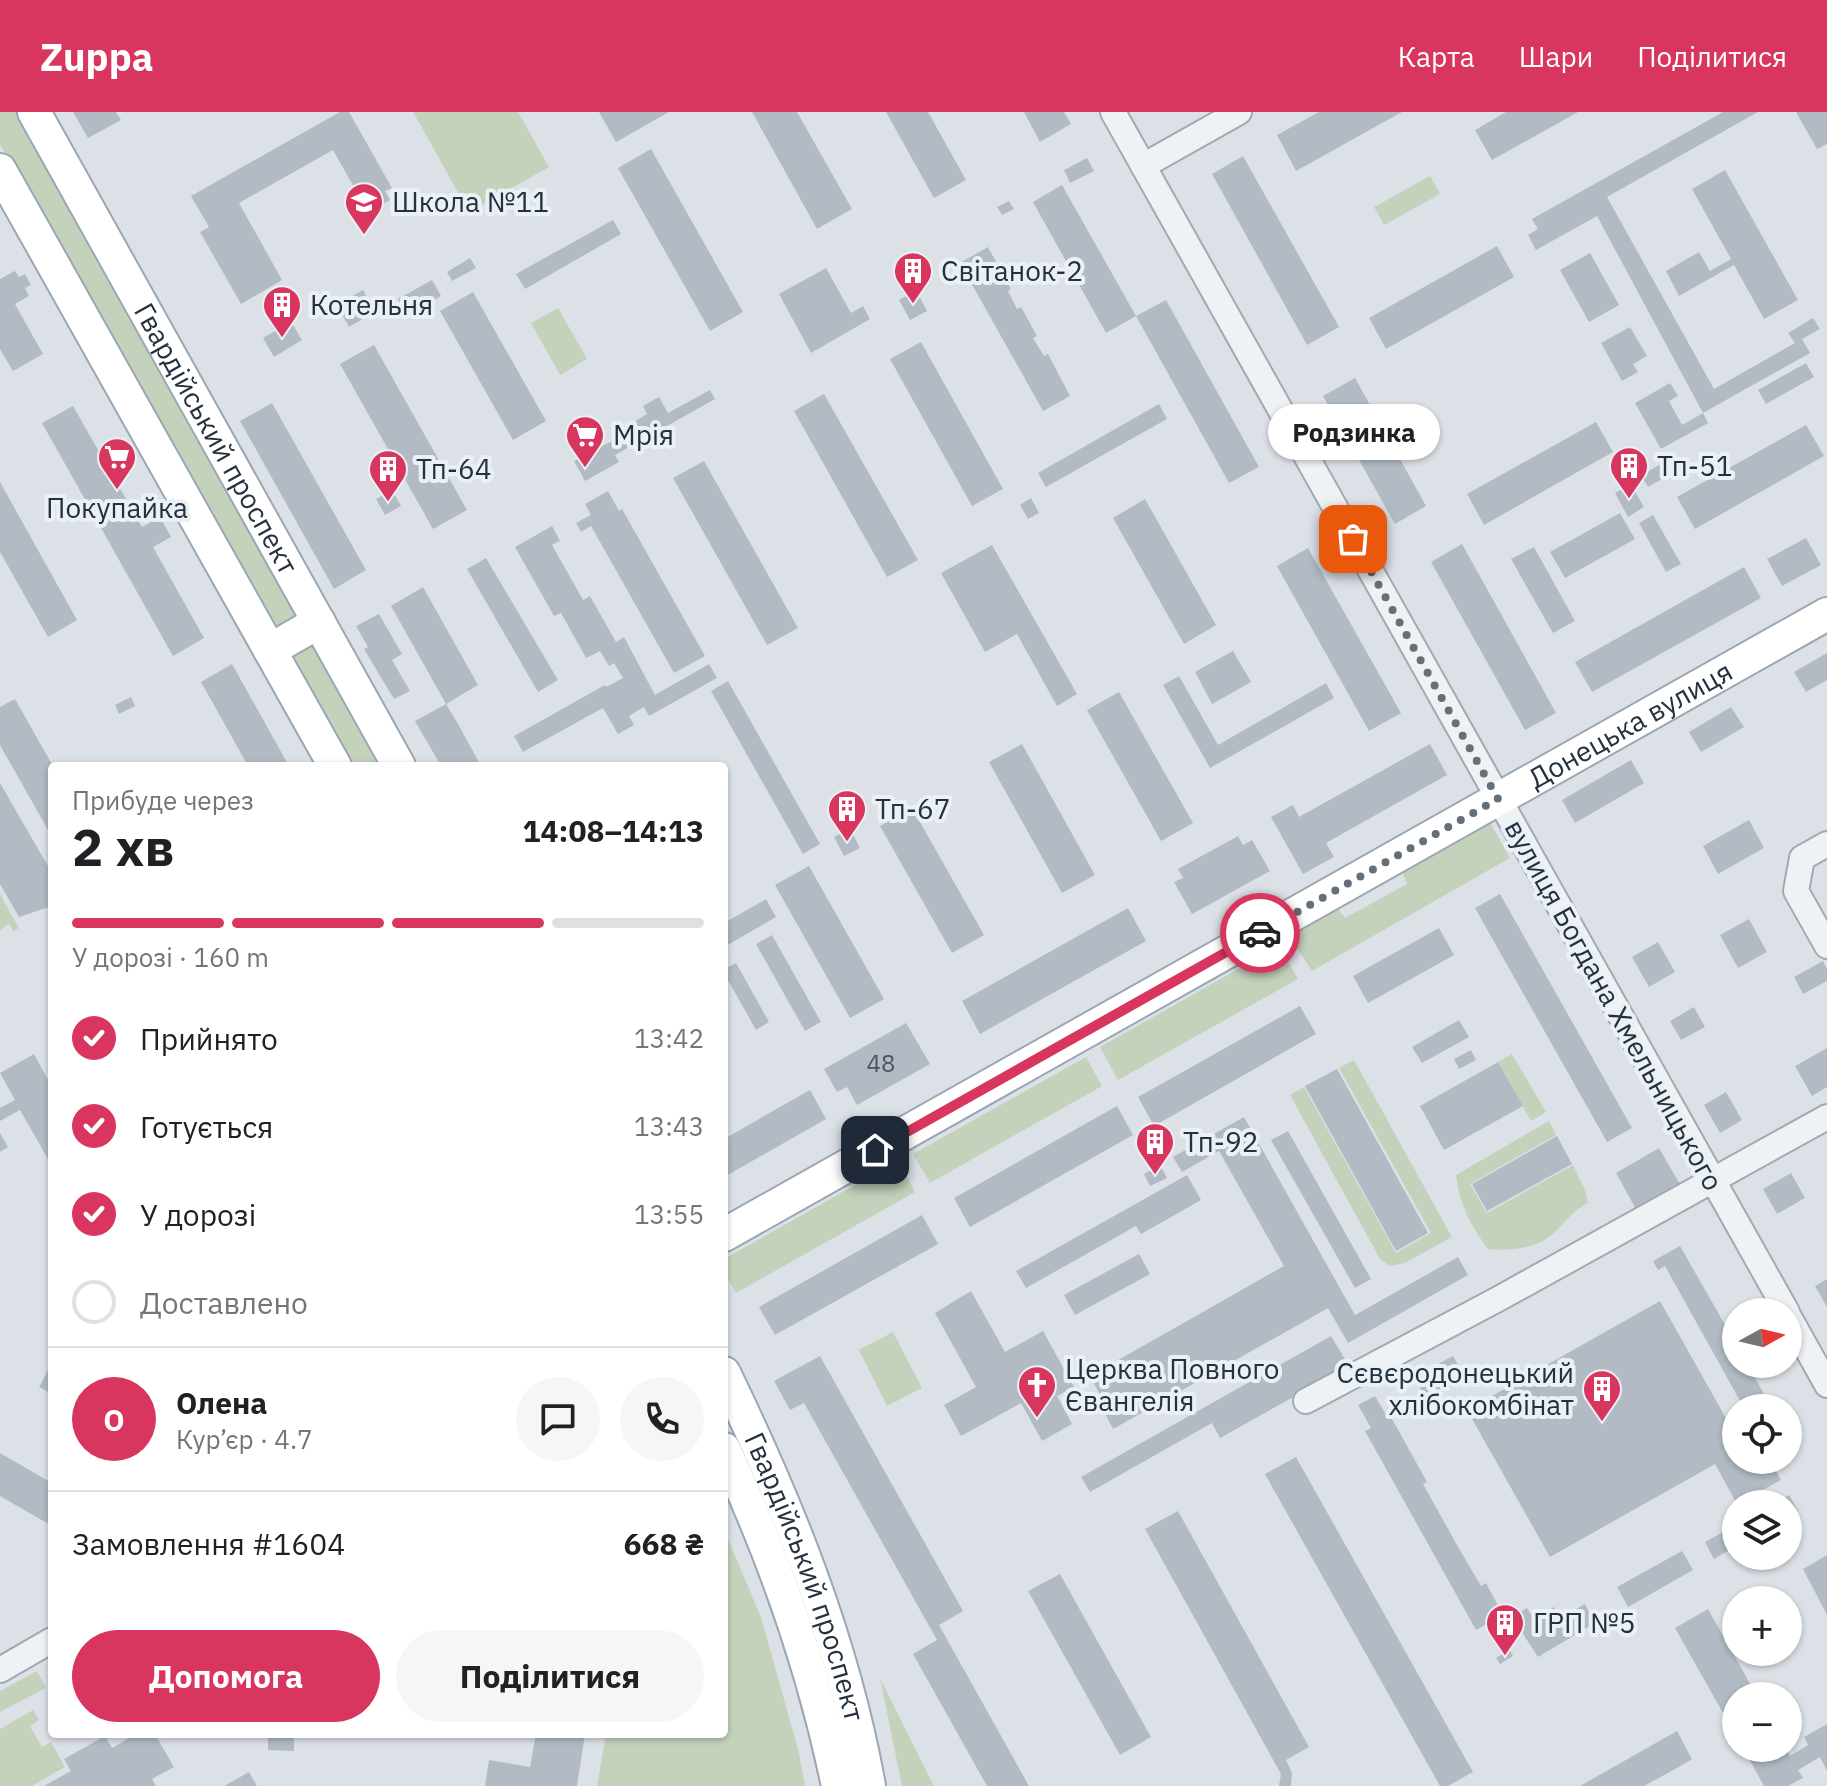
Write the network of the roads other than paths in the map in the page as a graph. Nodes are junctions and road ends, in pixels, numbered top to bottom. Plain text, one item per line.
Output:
1 (34, 112) edge
2 (1113, 112) edge
3 (1239, 112) edge
4 (1143, 166) junction
5 (0, 170) edge
6 (1827, 614) edge
7 (319, 622) junction
8 (270, 650) junction
9 (333, 762) edge
10 (397, 762) edge
11 (1498, 799) junction
12 (1827, 844) edge
13 (1827, 946) edge
14 (1827, 1117) edge
15 (1714, 1181) junction
16 (728, 1233) edge
17 (1779, 1298) edge
18 (1802, 1340) edge
19 (728, 1381) edge
20 (1827, 1385) edge
21 (1306, 1401) dead end
22 (728, 1459) edge
23 (48, 1642) edge
24 (0, 1670) edge
25 (838, 1786) edge
26 (869, 1786) edge

1 - 7 main road, Гвардійський проспект
2 - 4 street, вулиця Богдана Хмельницького
3 - 4 street
4 - 11 street, вулиця Богдана Хмельницького
5 - 8 main road, Гвардійський проспект
6 - 11 main road, Донецька вулиця
7 - 8 main road
7 - 10 main road, Гвардійський проспект
8 - 9 main road, Гвардійський проспект
11 - 15 street, вулиця Богдана Хмельницького
11 - 16 main road, Донецька вулиця
12 - 13 street
14 - 15 street
15 - 17 street, вулиця Богдана Хмельницького
15 - 21 street
18 - 20 street, вулиця Богдана Хмельницького
19 - 26 main road, Гвардійський проспект
22 - 25 main road, Гвардійський проспект
23 - 24 street

